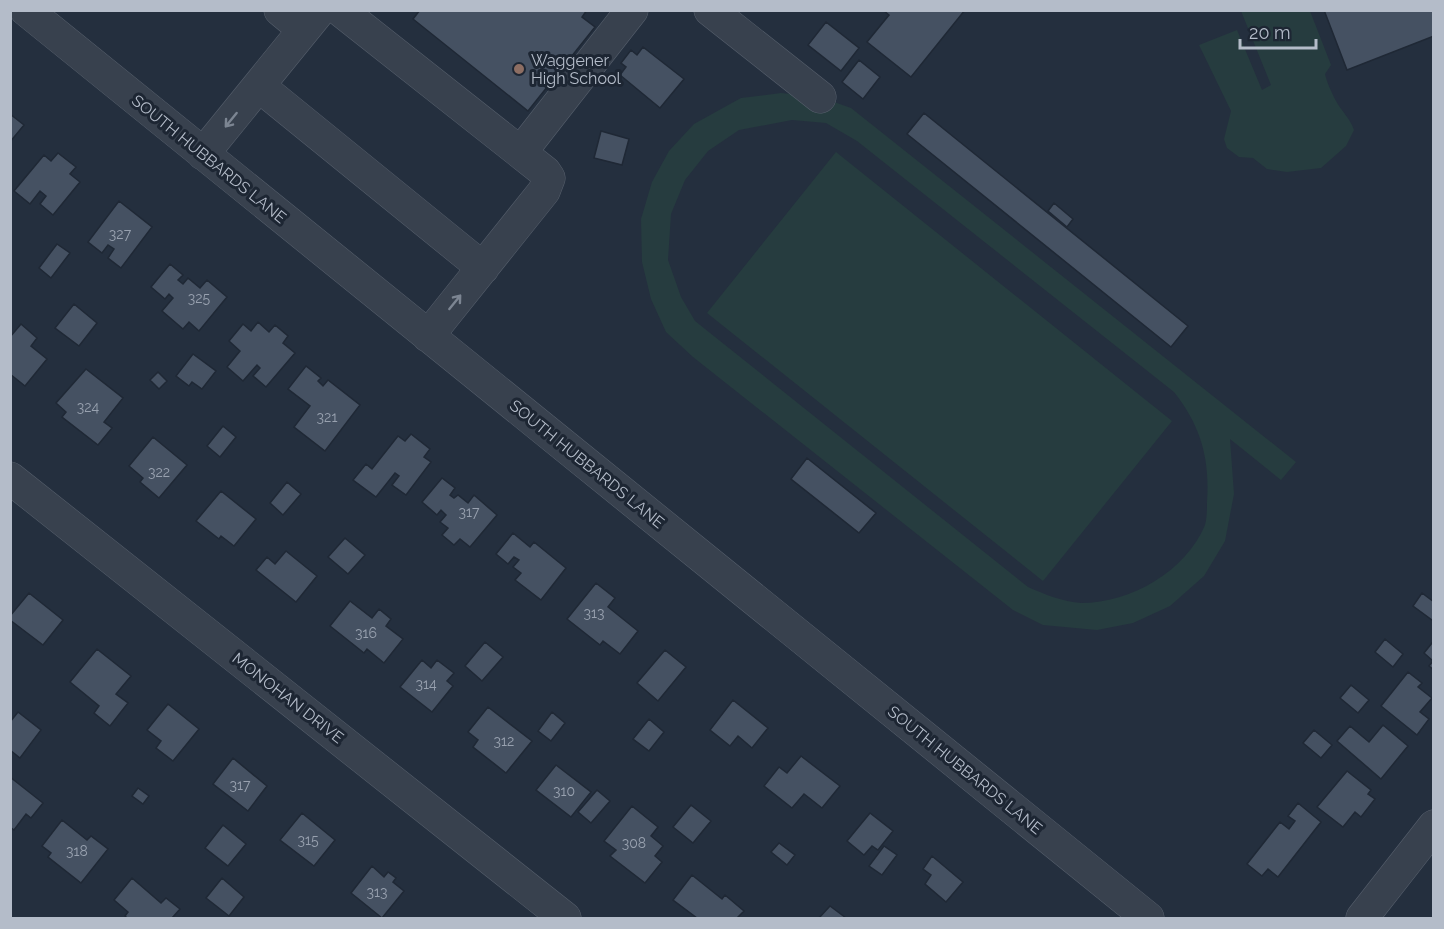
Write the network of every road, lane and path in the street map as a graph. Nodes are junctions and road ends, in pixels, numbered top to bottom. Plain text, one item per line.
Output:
1 (26, 10) edge
2 (340, 10) edge
3 (632, 10) edge
4 (710, 10) edge
5 (301, 17) edge
6 (259, 86) junction
7 (820, 97) dead end
8 (521, 152) junction
9 (203, 154) junction
10 (483, 268) junction
11 (428, 336) junction
12 (10, 478) edge
13 (1434, 826) edge
14 (565, 918) edge
15 (1148, 918) edge
16 (1362, 918) edge

1 - 9 street, SOUTH HUBBARDS LANE
2 - 8 street
3 - 8 street
4 - 7 street
5 - 6 street
6 -> 9 street
6 - 10 street
8 - 10 street
9 - 11 street, SOUTH HUBBARDS LANE
11 -> 10 street
11 - 15 street, SOUTH HUBBARDS LANE
12 - 14 street, MONOHAN DRIVE
13 - 16 street

